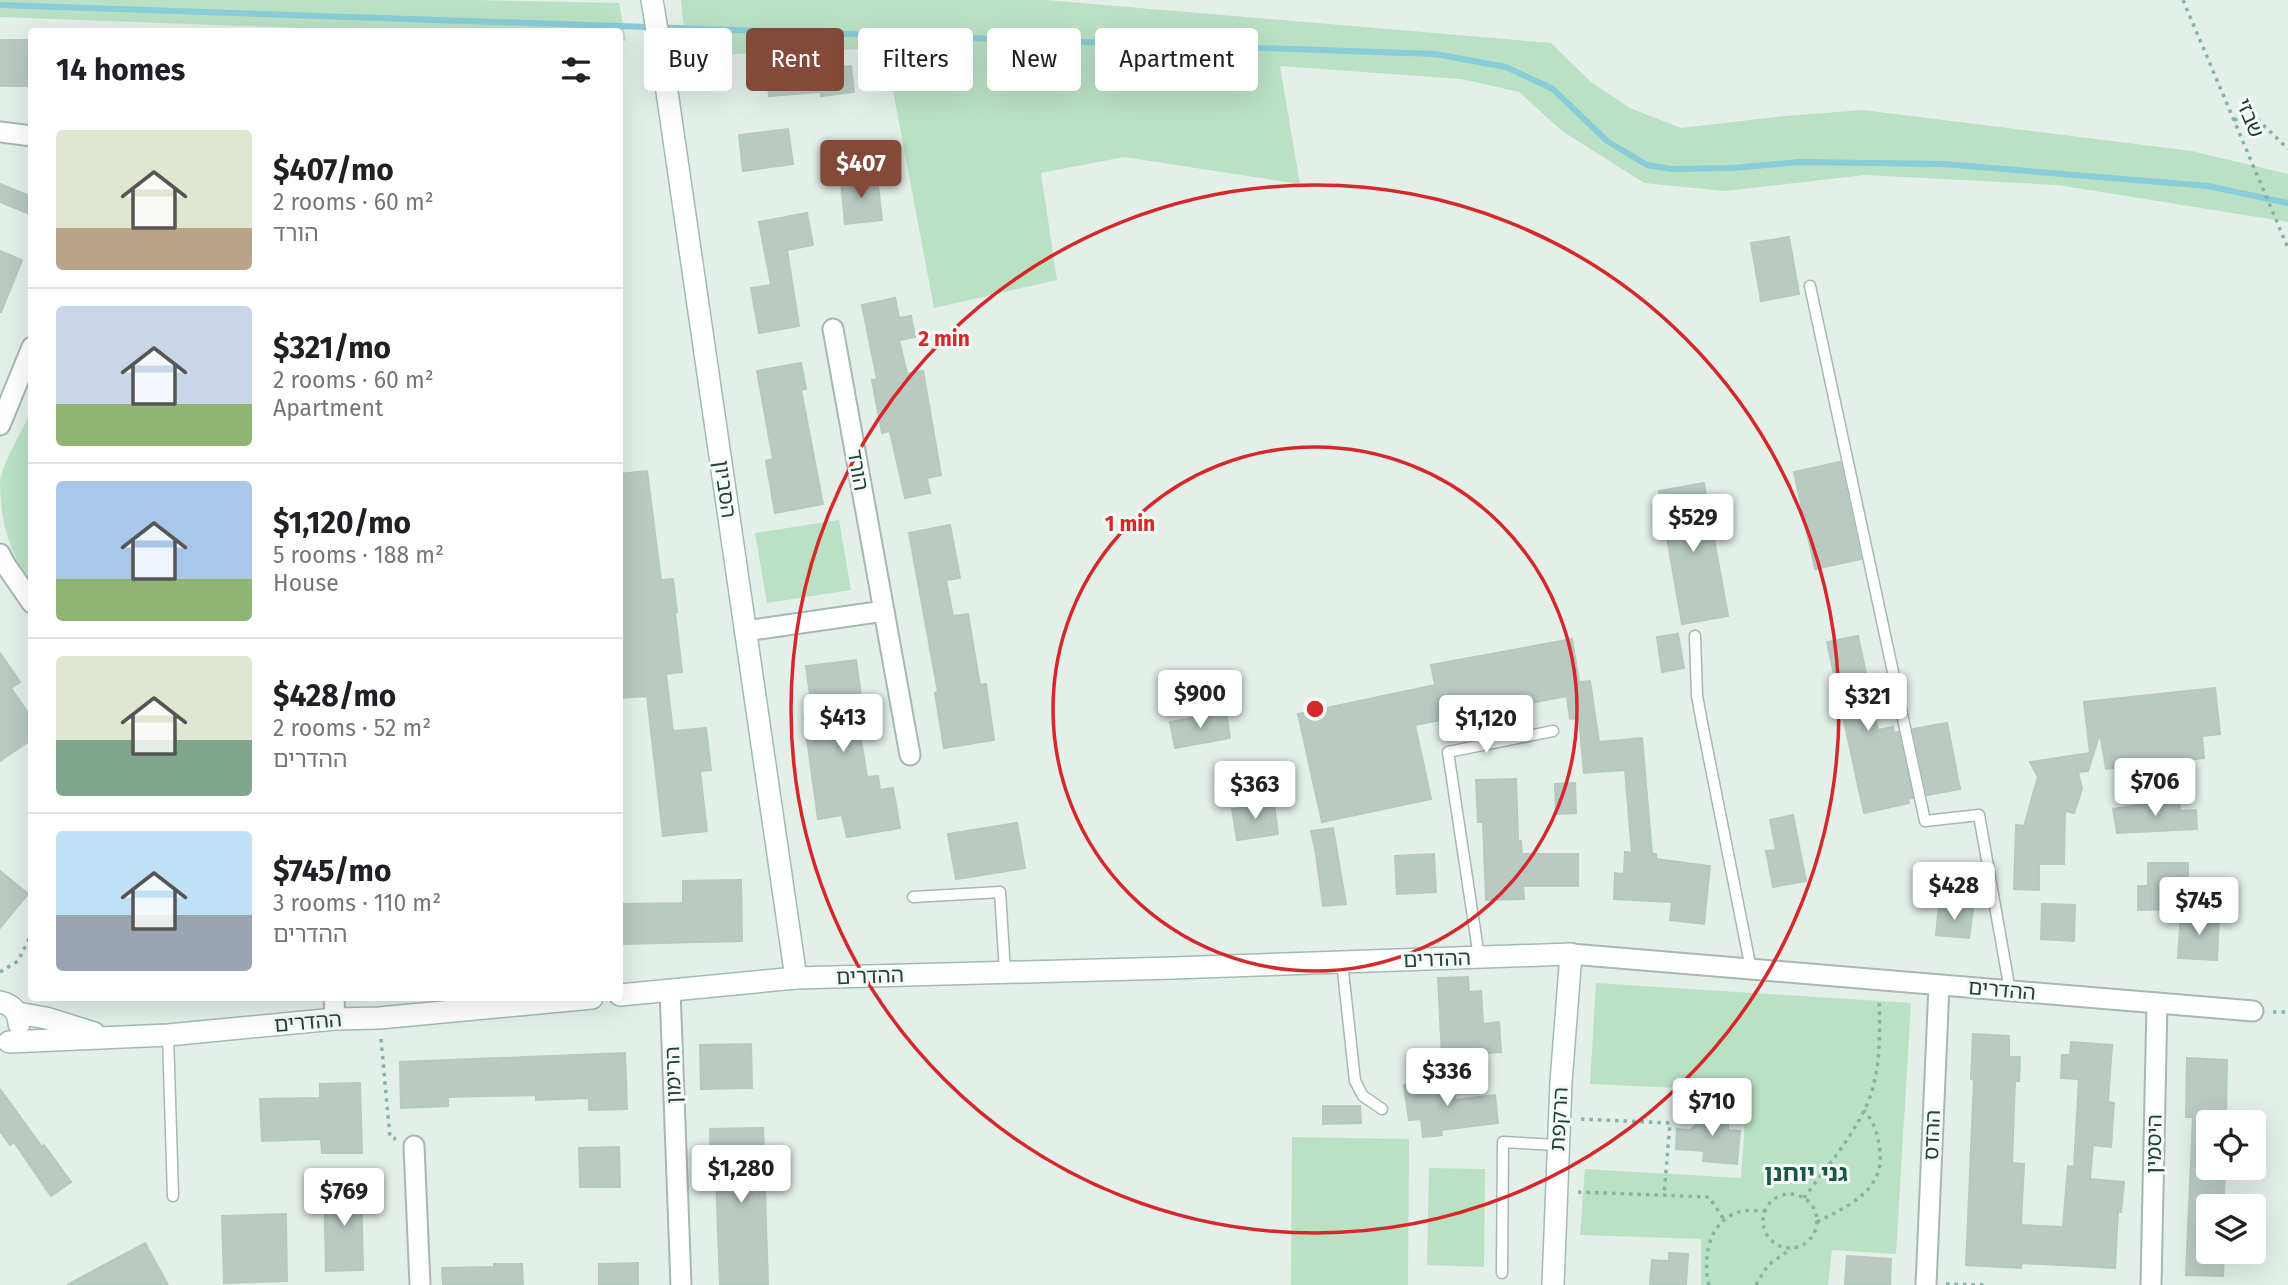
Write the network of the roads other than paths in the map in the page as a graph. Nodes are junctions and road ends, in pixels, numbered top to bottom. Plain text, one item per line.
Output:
1 (652, 0) edge
2 (0, 132) edge
3 (28, 136) edge
4 (1810, 286) dead end
5 (833, 329) dead end
6 (28, 357) edge
7 (0, 425) edge
8 (2, 562) edge
9 (28, 598) edge
10 (884, 611) junction
11 (745, 631) junction
12 (1695, 636) dead end
13 (1553, 731) dead end
14 (909, 755) dead end
15 (913, 897) dead end
16 (1571, 954) junction
17 (1479, 957) junction
18 (1342, 962) junction
19 (1751, 969) junction
20 (1005, 972) junction
21 (796, 978) junction
22 (1939, 985) junction
23 (670, 990) junction
24 (2010, 991) junction
25 (623, 995) edge
26 (560, 1001) edge
27 (2157, 1003) junction
28 (9, 1008) edge
29 (334, 1008) edge
30 (2253, 1011) dead end
31 (167, 1035) junction
32 (106, 1037) junction
33 (4, 1043) edge
34 (1382, 1109) dead end
35 (1558, 1144) junction
36 (414, 1146) road end
37 (173, 1196) dead end
38 (1502, 1273) dead end
39 (1926, 1284) edge
40 (420, 1285) edge
41 (681, 1285) edge
42 (1553, 1285) edge
43 (2151, 1285) edge

1 - 11 main road, הסביון
2 - 3 street
4 - 24 lane
5 - 10 street, הורד
6 - 7 street
8 - 9 street
10 - 11 street
10 - 14 street, הורד
11 - 21 main road, הסביון
12 - 19 lane
13 - 17 lane
15 - 20 lane
16 - 17 main road, ההדרים
16 - 19 street, ההדרים
16 - 35 main road, הרקפת
17 - 18 main road, ההדרים
18 - 20 main road, ההדרים
18 - 34 lane
19 - 22 street, ההדרים
20 - 21 main road, ההדרים
21 - 23 main road, ההדרים
22 - 24 street, ההדרים
22 - 39 street, ההדס
23 - 25 main road, ההדרים
23 - 41 street, הרימון
24 - 27 street, ההדרים
26 - 29 main road, ההדרים
27 - 30 street, ההדרים
27 - 43 street, היסמין
28 - 32 main road, ההדרים
28 - 33 main road
29 - 31 main road, ההדרים
31 - 32 main road, ההדרים
31 - 37 lane
32 - 33 main road, ההדרים
35 - 38 lane
35 - 42 main road, הרקפת
36 - 40 street

